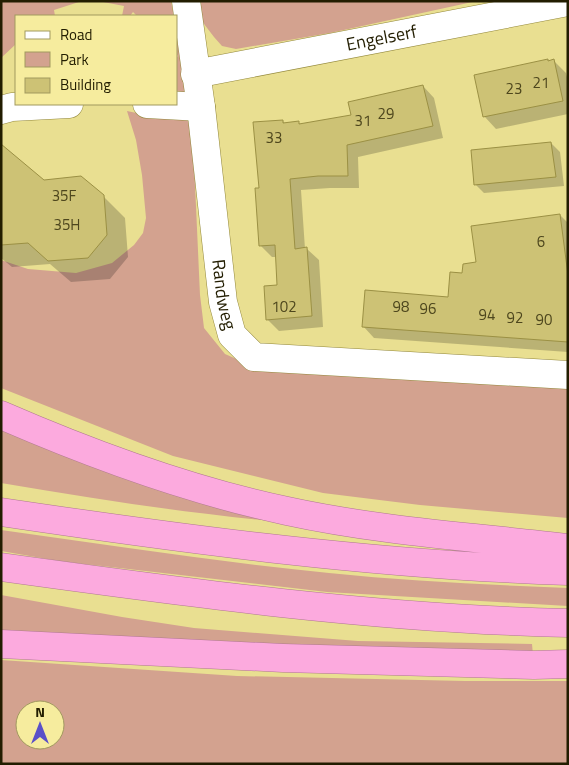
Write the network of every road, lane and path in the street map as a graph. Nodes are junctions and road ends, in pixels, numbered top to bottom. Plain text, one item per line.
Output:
1 (186, 1) edge
2 (568, 2) edge
3 (195, 74) junction
4 (50, 105) edge
5 (165, 105) edge
6 (201, 107) junction
7 (1, 110) edge
8 (568, 375) edge
9 (1, 415) edge
10 (1, 512) edge
11 (568, 548) edge
12 (1, 567) edge
13 (568, 571) edge
14 (568, 623) edge
15 (1, 644) edge
16 (568, 664) edge

1 - 3 street, Randweg
2 - 3 street, Engelserf
3 - 6 street, Randweg
4 - 7 street
5 - 6 street
6 - 8 street, Randweg
9 - 11 highway
10 - 13 highway
12 - 14 highway
15 - 16 highway

